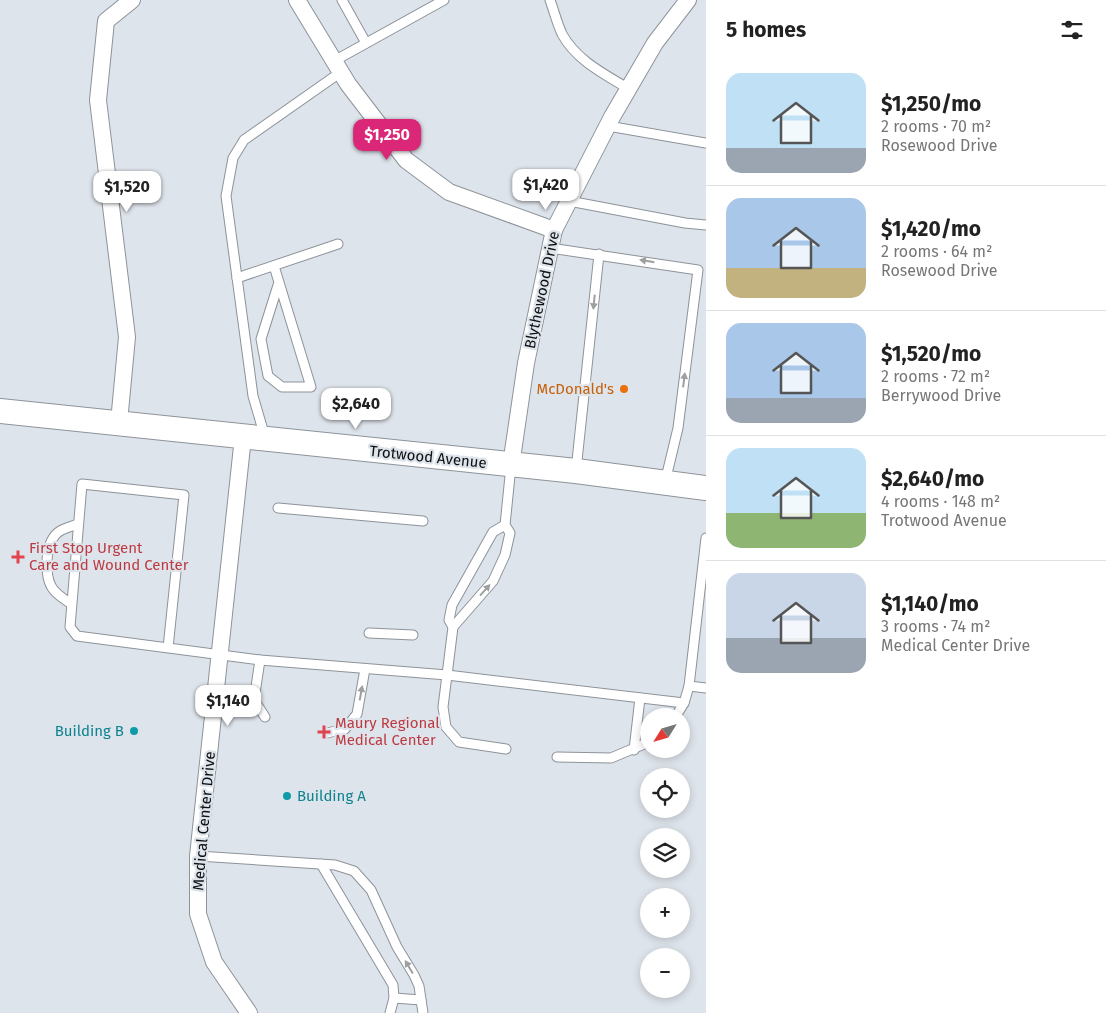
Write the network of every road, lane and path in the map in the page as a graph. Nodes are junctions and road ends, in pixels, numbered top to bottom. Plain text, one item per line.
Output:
1 (132, 0) edge
2 (297, 0) edge
3 (342, 0) edge
4 (444, 0) edge
5 (550, 0) edge
6 (682, 3) edge
7 (366, 43) junction
8 (337, 67) junction
9 (629, 89) junction
10 (608, 126) junction
11 (706, 143) edge
12 (569, 201) junction
13 (706, 224) edge
14 (554, 230) junction
15 (338, 244) dead end
16 (550, 248) junction
17 (599, 254) junction
18 (274, 266) junction
19 (237, 278) junction
20 (279, 282) junction
21 (0, 411) edge
22 (119, 422) junction
23 (255, 438) junction
24 (512, 465) junction
25 (576, 471) junction
26 (665, 482) junction
27 (706, 488) edge
28 (278, 508) dead end
29 (423, 521) dead end
30 (78, 524) junction
31 (505, 525) junction
32 (706, 538) edge
33 (71, 604) junction
34 (453, 627) junction
35 (369, 633) dead end
36 (413, 634) dead end
37 (168, 648) junction
38 (220, 654) junction
39 (260, 660) junction
40 (365, 669) junction
41 (447, 675) junction
42 (689, 686) junction
43 (706, 688) edge
44 (640, 698) junction
45 (684, 703) junction
46 (681, 708) edge
47 (265, 718) dead end
48 (327, 733) dead end
49 (640, 747) edge
50 (506, 749) dead end
51 (634, 750) junction
52 (557, 757) dead end
53 (198, 856) junction
54 (320, 864) junction
55 (394, 998) junction
56 (421, 1000) junction
57 (249, 1013) edge
58 (390, 1013) edge
59 (423, 1013) edge

1 - 22 street
2 - 8 street
3 - 7 lane
4 - 7 lane
5 - 9 lane
6 - 9 street, Blythewood Drive
7 - 8 lane
8 - 14 street
8 - 19 lane
9 - 10 street, Blythewood Drive
10 - 11 lane
10 - 12 street, Blythewood Drive
12 - 13 lane
12 - 14 street, Blythewood Drive
14 - 16 street, Blythewood Drive
15 - 18 lane
16 - 17 lane
16 - 24 street, Blythewood Drive
17 -> 25 lane
26 -> 17 lane
18 - 19 lane
18 - 20 lane
19 - 23 lane
20 - 20 lane
21 - 22 main road, Trotwood Avenue
22 - 23 main road, Trotwood Avenue
23 - 24 main road, Trotwood Avenue
23 - 38 street, Medical Center Drive
24 - 25 main road, Trotwood Avenue
24 - 31 lane
25 - 26 main road, Trotwood Avenue
26 - 27 main road, Trotwood Avenue
28 - 29 lane
30 - 33 lane
30 - 33 lane
30 - 37 lane
31 - 34 lane
34 -> 31 lane
32 - 42 lane
33 - 37 lane
34 - 41 lane
35 - 36 lane
37 - 38 lane
38 - 39 lane
38 - 53 street, Medical Center Drive
39 - 40 lane
39 - 47 lane
40 - 41 lane
48 -> 40 lane
41 - 44 lane
41 - 50 lane
42 - 43 lane
42 - 45 lane
44 - 45 lane
44 - 51 lane
45 - 46 lane
49 - 51 lane
51 - 52 lane
53 - 54 lane
53 - 57 street, Medical Center Drive
54 - 55 lane
56 -> 54 lane
55 - 56 lane
55 - 58 lane
56 - 59 lane

